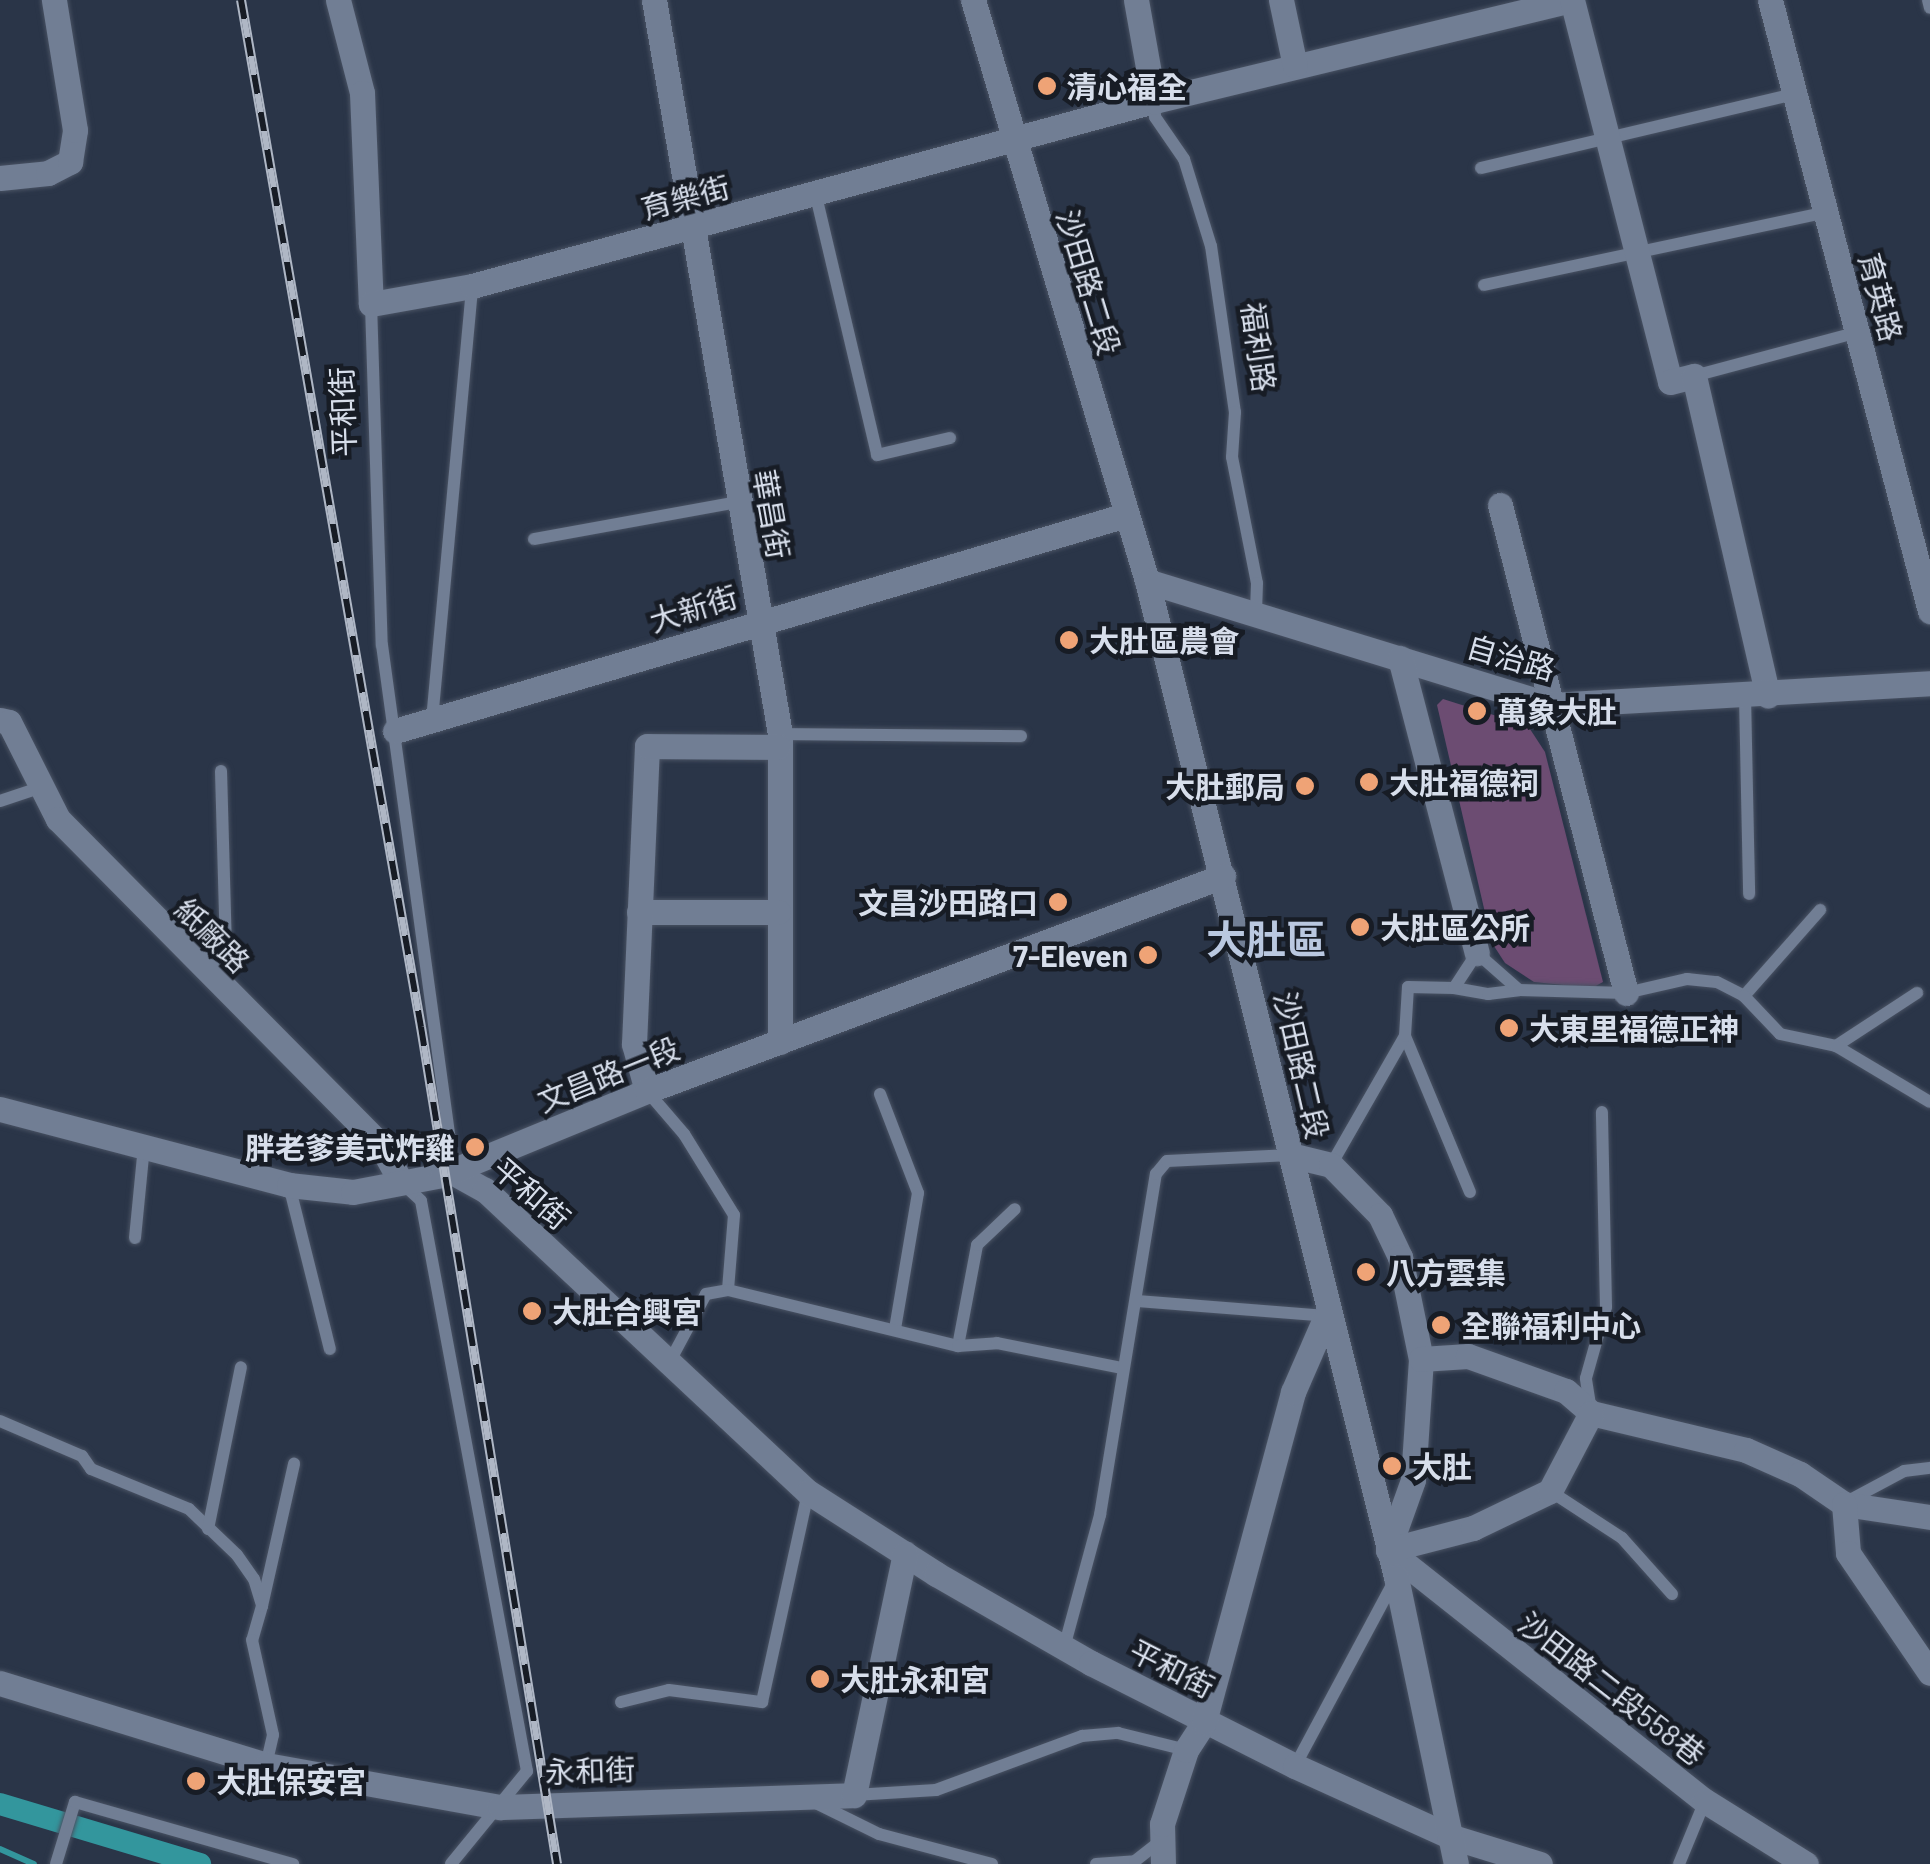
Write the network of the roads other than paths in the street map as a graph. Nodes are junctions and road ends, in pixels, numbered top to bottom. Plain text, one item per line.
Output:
1 (54, 0) edge
2 (338, 0) edge
3 (654, 0) edge
4 (973, 0) edge
5 (1136, 0) edge
6 (1281, 0) edge
7 (1571, 0) edge
8 (1770, 0) edge
9 (1928, 0) edge
10 (1930, 8) edge
11 (1294, 66) junction
12 (1794, 94) junction
13 (1154, 101) junction
14 (1607, 141) junction
15 (1012, 142) junction
16 (1481, 168) dead end
17 (0, 178) edge
18 (816, 196) junction
19 (1824, 213) junction
20 (693, 229) junction
21 (1639, 255) junction
22 (1484, 285) dead end
23 (472, 286) junction
24 (371, 304) junction
25 (1858, 332) junction
26 (1694, 376) junction
27 (950, 438) dead end
28 (737, 502) junction
29 (1500, 505) dead end
30 (1126, 515) junction
31 (534, 539) dead end
32 (1148, 580) junction
33 (1930, 611) edge
34 (1256, 614) junction
35 (758, 622) junction
36 (1400, 658) junction
37 (1930, 684) edge
38 (1756, 696) junction
39 (1551, 705) junction
40 (0, 720) edge
41 (432, 720) junction
42 (395, 730) junction
43 (1021, 736) dead end
44 (779, 741) junction
45 (221, 771) dead end
46 (40, 788) junction
47 (0, 801) edge
48 (1224, 876) junction
49 (1749, 894) dead end
50 (1820, 910) dead end
51 (639, 912) junction
52 (778, 912) junction
53 (1476, 953) junction
54 (1454, 988) junction
55 (1520, 990) junction
56 (1626, 992) junction
57 (1916, 992) dead end
58 (227, 995) junction
59 (1744, 996) junction
60 (1405, 1036) junction
61 (780, 1042) junction
62 (1836, 1046) junction
63 (647, 1091) junction
64 (880, 1094) dead end
65 (1930, 1102) edge
66 (0, 1109) edge
67 (1602, 1112) dead end
68 (144, 1147) junction
69 (1290, 1155) junction
70 (1332, 1165) junction
71 (454, 1172) junction
72 (401, 1182) junction
73 (289, 1185) junction
74 (1470, 1192) dead end
75 (1015, 1209) dead end
76 (135, 1238) dead end
77 (728, 1290) junction
78 (1137, 1301) junction
79 (1326, 1316) junction
80 (895, 1329) junction
81 (958, 1346) junction
82 (330, 1349) dead end
83 (1421, 1359) junction
84 (670, 1363) junction
85 (241, 1366) dead end
86 (1122, 1368) junction
87 (1592, 1413) junction
88 (0, 1421) edge
89 (294, 1464) dead end
90 (1930, 1468) edge
91 (1550, 1491) junction
92 (808, 1492) junction
93 (1844, 1504) junction
94 (1930, 1516) edge
95 (208, 1530) junction
96 (1388, 1550) junction
97 (905, 1553) junction
98 (1396, 1577) junction
99 (1672, 1594) dead end
100 (262, 1606) junction
101 (1065, 1644) junction
102 (1930, 1672) edge
103 (0, 1683) edge
104 (621, 1702) dead end
105 (1204, 1722) junction
106 (1186, 1750) junction
107 (266, 1766) junction
108 (1295, 1766) junction
109 (854, 1794) junction
110 (803, 1797) junction
111 (1706, 1801) junction
112 (500, 1807) junction
113 (1450, 1836) junction
114 (1163, 1852) edge
115 (56, 1864) edge
116 (293, 1864) edge
117 (451, 1864) edge
118 (992, 1864) edge
119 (1096, 1864) edge
120 (1456, 1864) edge
121 (1540, 1864) edge
122 (1679, 1864) edge
123 (1806, 1864) edge

1 - 17 street
2 - 24 street, 平和街
3 - 20 street, 華昌街
4 - 15 street, 沙田路二段
5 - 13 street
6 - 11 street
7 - 11 street
7 - 14 street
8 - 12 street, 育英路
9 - 10 lane
11 - 13 street
12 - 14 lane
12 - 19 street, 育英路
13 - 15 street
13 - 34 lane, 福利路
14 - 16 lane
14 - 21 street
15 - 18 street, 育樂街
15 - 30 street, 沙田路二段
18 - 20 street, 育樂街
18 - 27 lane
19 - 21 lane
19 - 25 street, 育英路
20 - 23 street, 育樂街
20 - 28 street, 華昌街
21 - 22 lane
21 - 26 street
23 - 24 street, 育樂街
23 - 41 lane
24 - 42 lane, 平和街
25 - 26 lane
25 - 33 street, 育英路
26 - 38 street
28 - 31 lane
28 - 35 street, 華昌街
29 - 39 street
30 - 32 street, 沙田路二段
30 - 35 street, 大新街
32 - 34 street, 自治路
32 - 48 street, 沙田路二段
34 - 36 street, 自治路
35 - 41 street, 大新街
35 - 44 street, 華昌街
36 - 39 street, 自治路
36 - 53 street
37 - 38 street, 自治路
38 - 39 street, 自治路
38 - 49 lane
39 - 56 street
40 - 46 street, 紙廠路
41 - 42 street, 大新街
42 - 71 lane, 平和街
43 - 44 lane
44 - 51 street
44 - 52 street, 華昌街
45 - 58 lane
46 - 47 lane
46 - 58 street, 紙廠路
48 - 61 street, 文昌路一段
48 - 69 street, 沙田路二段
50 - 59 lane
51 - 52 street
51 - 63 street
52 - 61 street, 華昌街
53 - 54 lane
53 - 55 lane
54 - 55 lane
54 - 60 lane
55 - 56 lane
56 - 59 lane
57 - 62 lane
58 - 72 street, 紙廠路
59 - 62 lane
60 - 70 lane
60 - 74 lane
61 - 63 street, 文昌路一段
62 - 65 lane
63 - 71 street, 文昌路一段
63 - 77 lane
64 - 80 lane
66 - 68 street, 文昌路一段
67 - 87 lane
68 - 73 street, 文昌路一段
68 - 76 lane
69 - 70 street
69 - 78 lane
69 - 79 street, 沙田路二段
70 - 83 street
71 - 72 street, 文昌路一段
71 - 84 street, 平和街
72 - 73 street, 文昌路一段
72 - 112 lane
73 - 82 lane
75 - 81 lane
77 - 80 lane
77 - 84 lane
78 - 79 lane
78 - 86 lane
79 - 96 street, 沙田路二段
79 - 105 street
80 - 81 lane
81 - 86 lane
83 - 87 street
83 - 96 street
84 - 92 street, 平和街
85 - 95 lane
86 - 101 lane
87 - 91 street
87 - 93 street
88 - 95 lane
89 - 100 lane
90 - 93 lane
91 - 96 street
91 - 99 lane
92 - 97 street, 平和街
92 - 104 lane
93 - 94 street
93 - 102 street
95 - 100 lane
96 - 98 street, 沙田路二段
96 - 111 street, 沙田路二段558巷
97 - 101 street, 平和街
97 - 109 street
98 - 108 lane
98 - 113 street, 沙田路二段
100 - 107 lane
101 - 105 street, 平和街
103 - 107 street, 永和街
105 - 106 street
105 - 108 street, 平和街
106 - 109 lane, 永和街
106 - 114 street
107 - 112 street, 永和街
108 - 113 street, 平和街
109 - 110 street, 永和街
110 - 112 street, 永和街
110 - 118 lane
111 - 122 lane
111 - 123 street, 沙田路二段558巷
112 - 117 lane
113 - 120 street, 沙田路二段
113 - 121 street, 平和街
114 - 119 lane
115 - 116 lane

